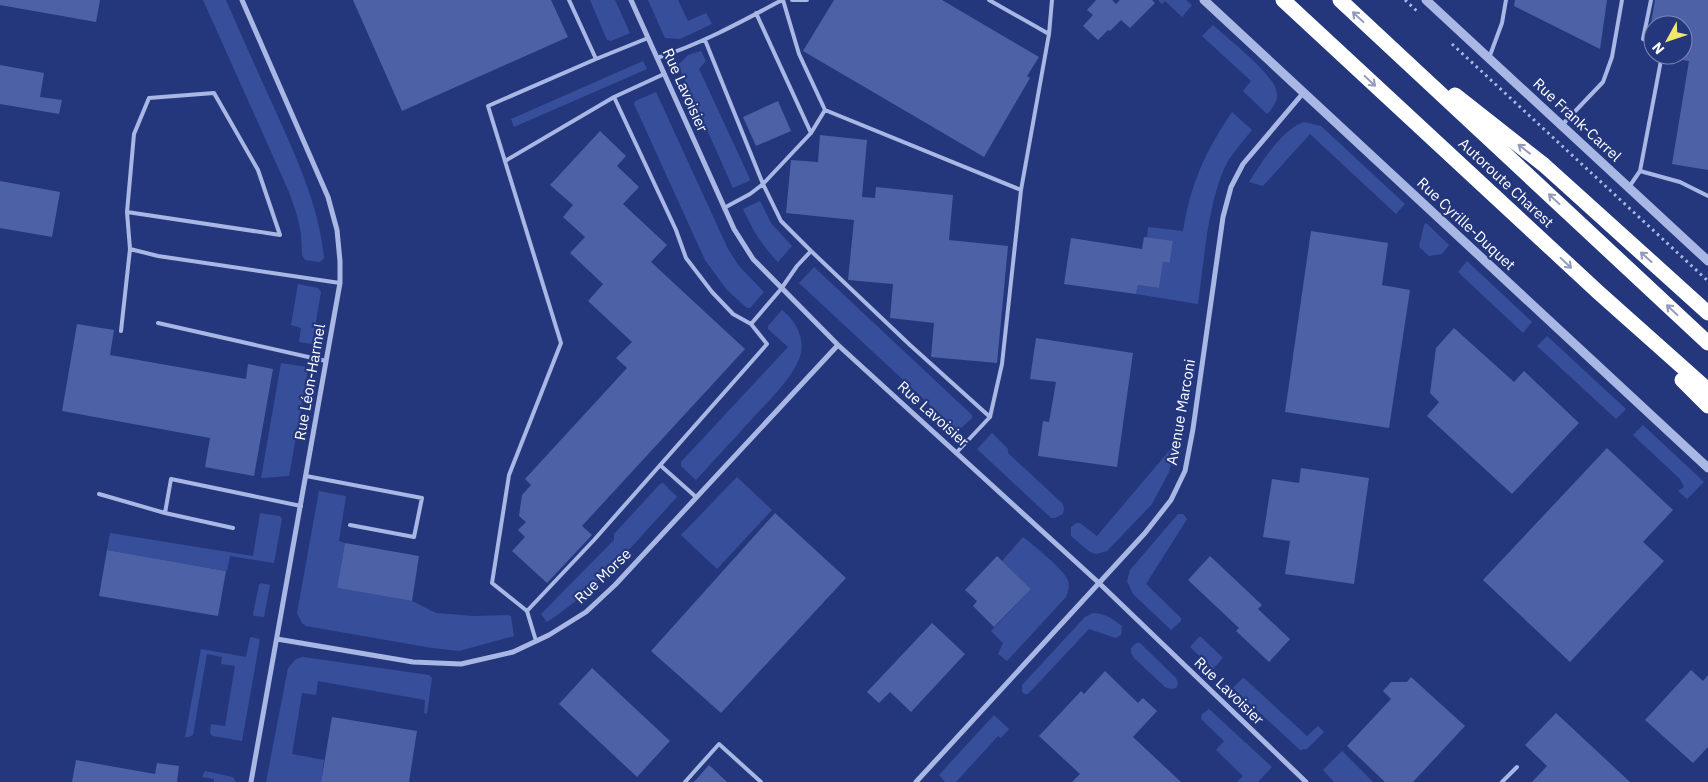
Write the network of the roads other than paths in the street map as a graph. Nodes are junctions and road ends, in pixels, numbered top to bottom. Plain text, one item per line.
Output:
1 (242, 0) edge
2 (569, 0) edge
3 (631, 0) edge
4 (782, 0) edge
5 (792, 0) edge
6 (807, 0) edge
7 (989, 0) edge
8 (1052, 0) edge
9 (1204, 0) edge
10 (1283, 0) edge
11 (1340, 0) edge
12 (1426, 0) edge
13 (1506, 0) edge
14 (1622, 0) edge
15 (1651, 0) edge
16 (756, 13) junction
17 (1648, 15) edge
18 (1374, 32) junction
19 (1049, 34) junction
20 (648, 38) junction
21 (705, 40) junction
22 (657, 58) junction
23 (1489, 58) junction
24 (596, 59) junction
25 (1660, 65) edge
26 (664, 74) junction
27 (1304, 92) junction
28 (614, 97) junction
29 (825, 110) junction
30 (1562, 125) junction
31 (811, 133) junction
32 (505, 161) junction
33 (1640, 171) junction
34 (763, 184) junction
35 (1629, 187) junction
36 (1021, 190) junction
37 (1708, 196) edge
38 (724, 208) junction
39 (127, 212) junction
40 (130, 249) junction
41 (811, 251) junction
42 (1708, 261) edge
43 (340, 283) junction
44 (781, 289) junction
45 (1598, 292) junction
46 (1708, 313) edge
47 (158, 324) dead end
48 (751, 324) junction
49 (121, 331) dead end
50 (1708, 343) edge
51 (838, 345) junction
52 (326, 361) junction
53 (1708, 390) edge
54 (1708, 406) edge
55 (990, 417) junction
56 (956, 453) junction
57 (660, 465) junction
58 (1708, 468) edge
59 (306, 476) junction
60 (99, 494) dead end
61 (696, 497) junction
62 (301, 506) junction
63 (165, 513) junction
64 (350, 525) dead end
65 (234, 528) dead end
66 (1099, 583) junction
67 (527, 611) junction
68 (277, 639) junction
69 (536, 641) junction
70 (1516, 768) dead end
71 (251, 782) edge
72 (684, 782) edge
73 (761, 782) edge
74 (916, 782) edge
75 (1306, 782) edge
76 (1502, 782) edge

1 - 43 street, Rue Léon-Harmel
2 - 24 lane
3 - 20 street, Rue Lavoisier
4 - 16 lane
4 - 29 lane
5 - 6 lane
7 - 19 lane
8 - 19 lane
9 - 27 street, Rue Cyrille-Duquet
10 -> 45 highway, Autoroute Charest
18 -> 11 highway, Autoroute Charest
12 - 23 street, Rue Frank-Carrel
13 - 23 lane
14 - 30 lane
15 - 17 lane
16 - 21 lane
16 - 31 lane
46 -> 18 highway
50 -> 18 highway, Autoroute Charest
19 - 36 lane
20 - 22 street, Rue Lavoisier
20 - 24 lane
21 - 22 lane
21 - 34 lane
22 - 26 street, Rue Lavoisier
23 - 30 street, Rue Frank-Carrel
24 - 32 lane
25 - 33 lane
26 - 28 lane
26 - 38 street, Rue Lavoisier
27 - 58 street, Rue Cyrille-Duquet
27 - 66 street, Avenue Marconi
28 - 32 lane
28 - 48 lane
29 - 31 lane
29 - 36 lane
30 - 35 street, Rue Frank-Carrel
31 - 34 lane
32 - 67 lane
33 - 35 lane
33 - 37 lane
34 - 38 lane
34 - 41 lane
35 - 42 street, Rue Frank-Carrel
36 - 55 lane
38 - 44 street, Rue Lavoisier
39 - 39 lane
39 - 40 lane
40 - 43 lane
40 - 49 lane
41 - 44 lane
41 - 55 lane
43 - 52 street, Rue Léon-Harmel
44 - 48 lane
44 - 51 street, Rue Lavoisier
45 - 53 highway, Autoroute Charest
45 - 54 highway
47 - 52 lane
48 - 57 lane
51 - 56 street, Rue Lavoisier
51 - 61 street, Rue Morse
52 - 59 street, Rue Léon-Harmel
55 - 56 lane
56 - 66 street, Rue Lavoisier
57 - 61 lane
57 - 67 lane
59 - 62 street, Rue Léon-Harmel
59 - 64 lane
60 - 63 lane
61 - 69 street, Rue Morse
62 - 63 lane
62 - 68 street, Rue Léon-Harmel
63 - 65 lane
66 - 74 street, Avenue Marconi
66 - 75 street, Rue Lavoisier
67 - 69 lane
68 - 69 street, Rue Morse
68 - 71 street, Rue Léon-Harmel
70 - 76 lane
72 - 73 lane

